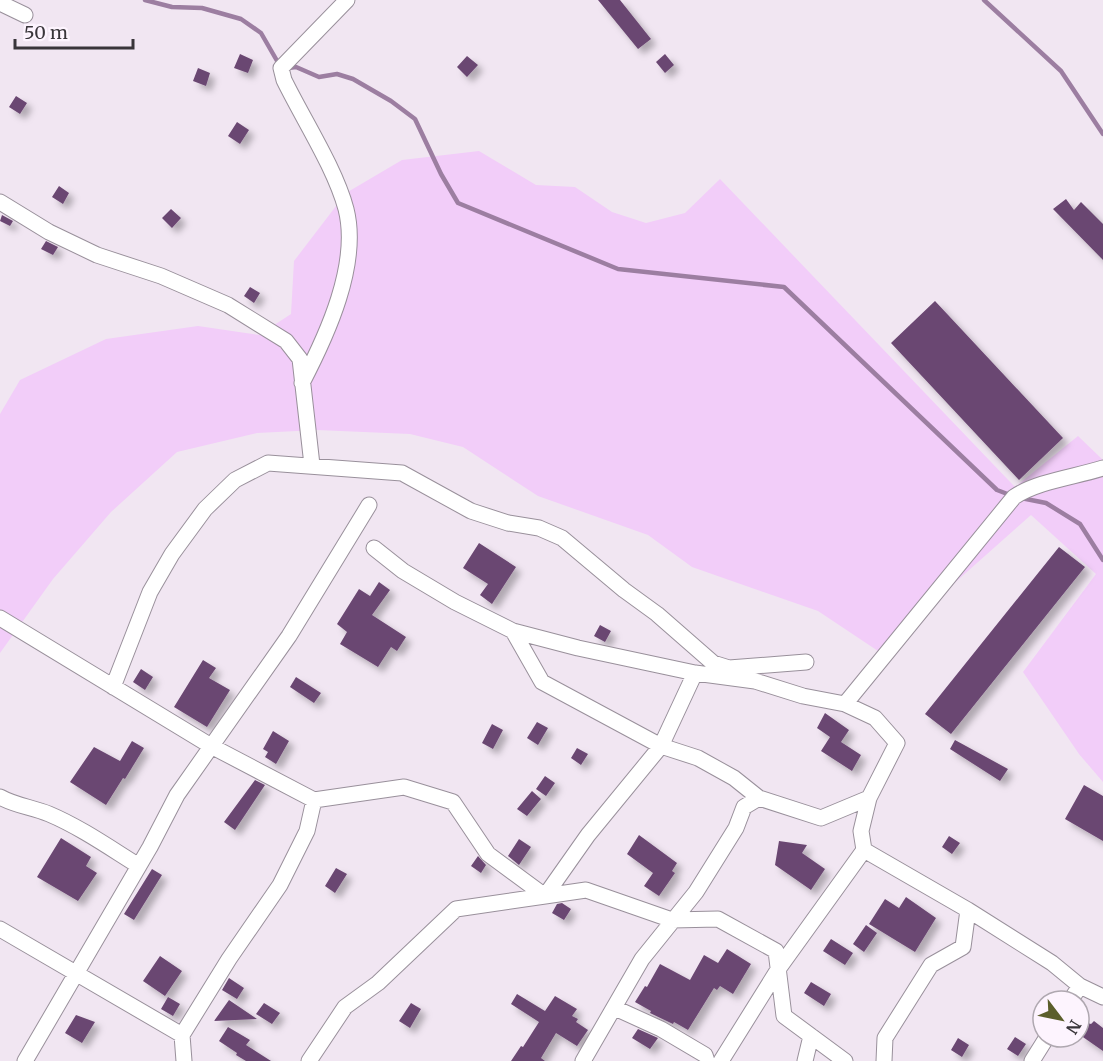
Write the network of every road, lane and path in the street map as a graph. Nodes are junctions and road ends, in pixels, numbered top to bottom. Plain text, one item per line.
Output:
1 (347, 0) edge
2 (0, 3) edge
3 (25, 15) dead end
4 (0, 202) edge
5 (302, 383) junction
6 (312, 465) junction
7 (1103, 468) edge
8 (369, 505) dead end
9 (374, 548) dead end
10 (0, 618) edge
11 (513, 631) junction
12 (806, 662) dead end
13 (695, 673) junction
14 (113, 687) junction
15 (845, 704) junction
16 (211, 746) junction
17 (661, 746) junction
18 (0, 796) edge
19 (759, 798) junction
20 (869, 798) junction
21 (314, 800) junction
22 (864, 850) junction
23 (139, 866) junction
24 (545, 896) junction
25 (968, 910) junction
26 (672, 920) junction
27 (0, 929) edge
28 (779, 968) junction
29 (1080, 986) junction
30 (1078, 989) edge
31 (1103, 997) edge
32 (615, 1008) junction
33 (182, 1035) junction
34 (811, 1036) junction
35 (25, 1061) edge
36 (184, 1061) edge
37 (309, 1061) edge
38 (582, 1061) edge
39 (707, 1061) edge
40 (721, 1061) edge
41 (805, 1061) edge
42 (845, 1061) edge
43 (884, 1061) edge

1 - 5 street
2 - 3 street
4 - 5 street
5 - 6 street
6 - 12 street
6 - 14 street
7 - 15 street
8 - 16 street
9 - 11 street
10 - 14 street
11 - 13 street
11 - 17 street
13 - 15 street
13 - 17 street
14 - 16 street
15 - 20 street
16 - 21 street
16 - 23 street
17 - 19 street
17 - 24 street
18 - 23 street
19 - 20 street
19 - 26 street
20 - 22 street
21 - 24 street
21 - 33 street
22 - 25 street
22 - 28 street
23 - 35 street
24 - 26 street
24 - 37 street
25 - 29 street
25 - 43 street
26 - 28 street
26 - 32 street
27 - 33 street
28 - 34 street
28 - 40 street
29 - 30 street
29 - 31 street
32 - 38 street
32 - 39 street
33 - 36 street
34 - 41 street
34 - 42 street

